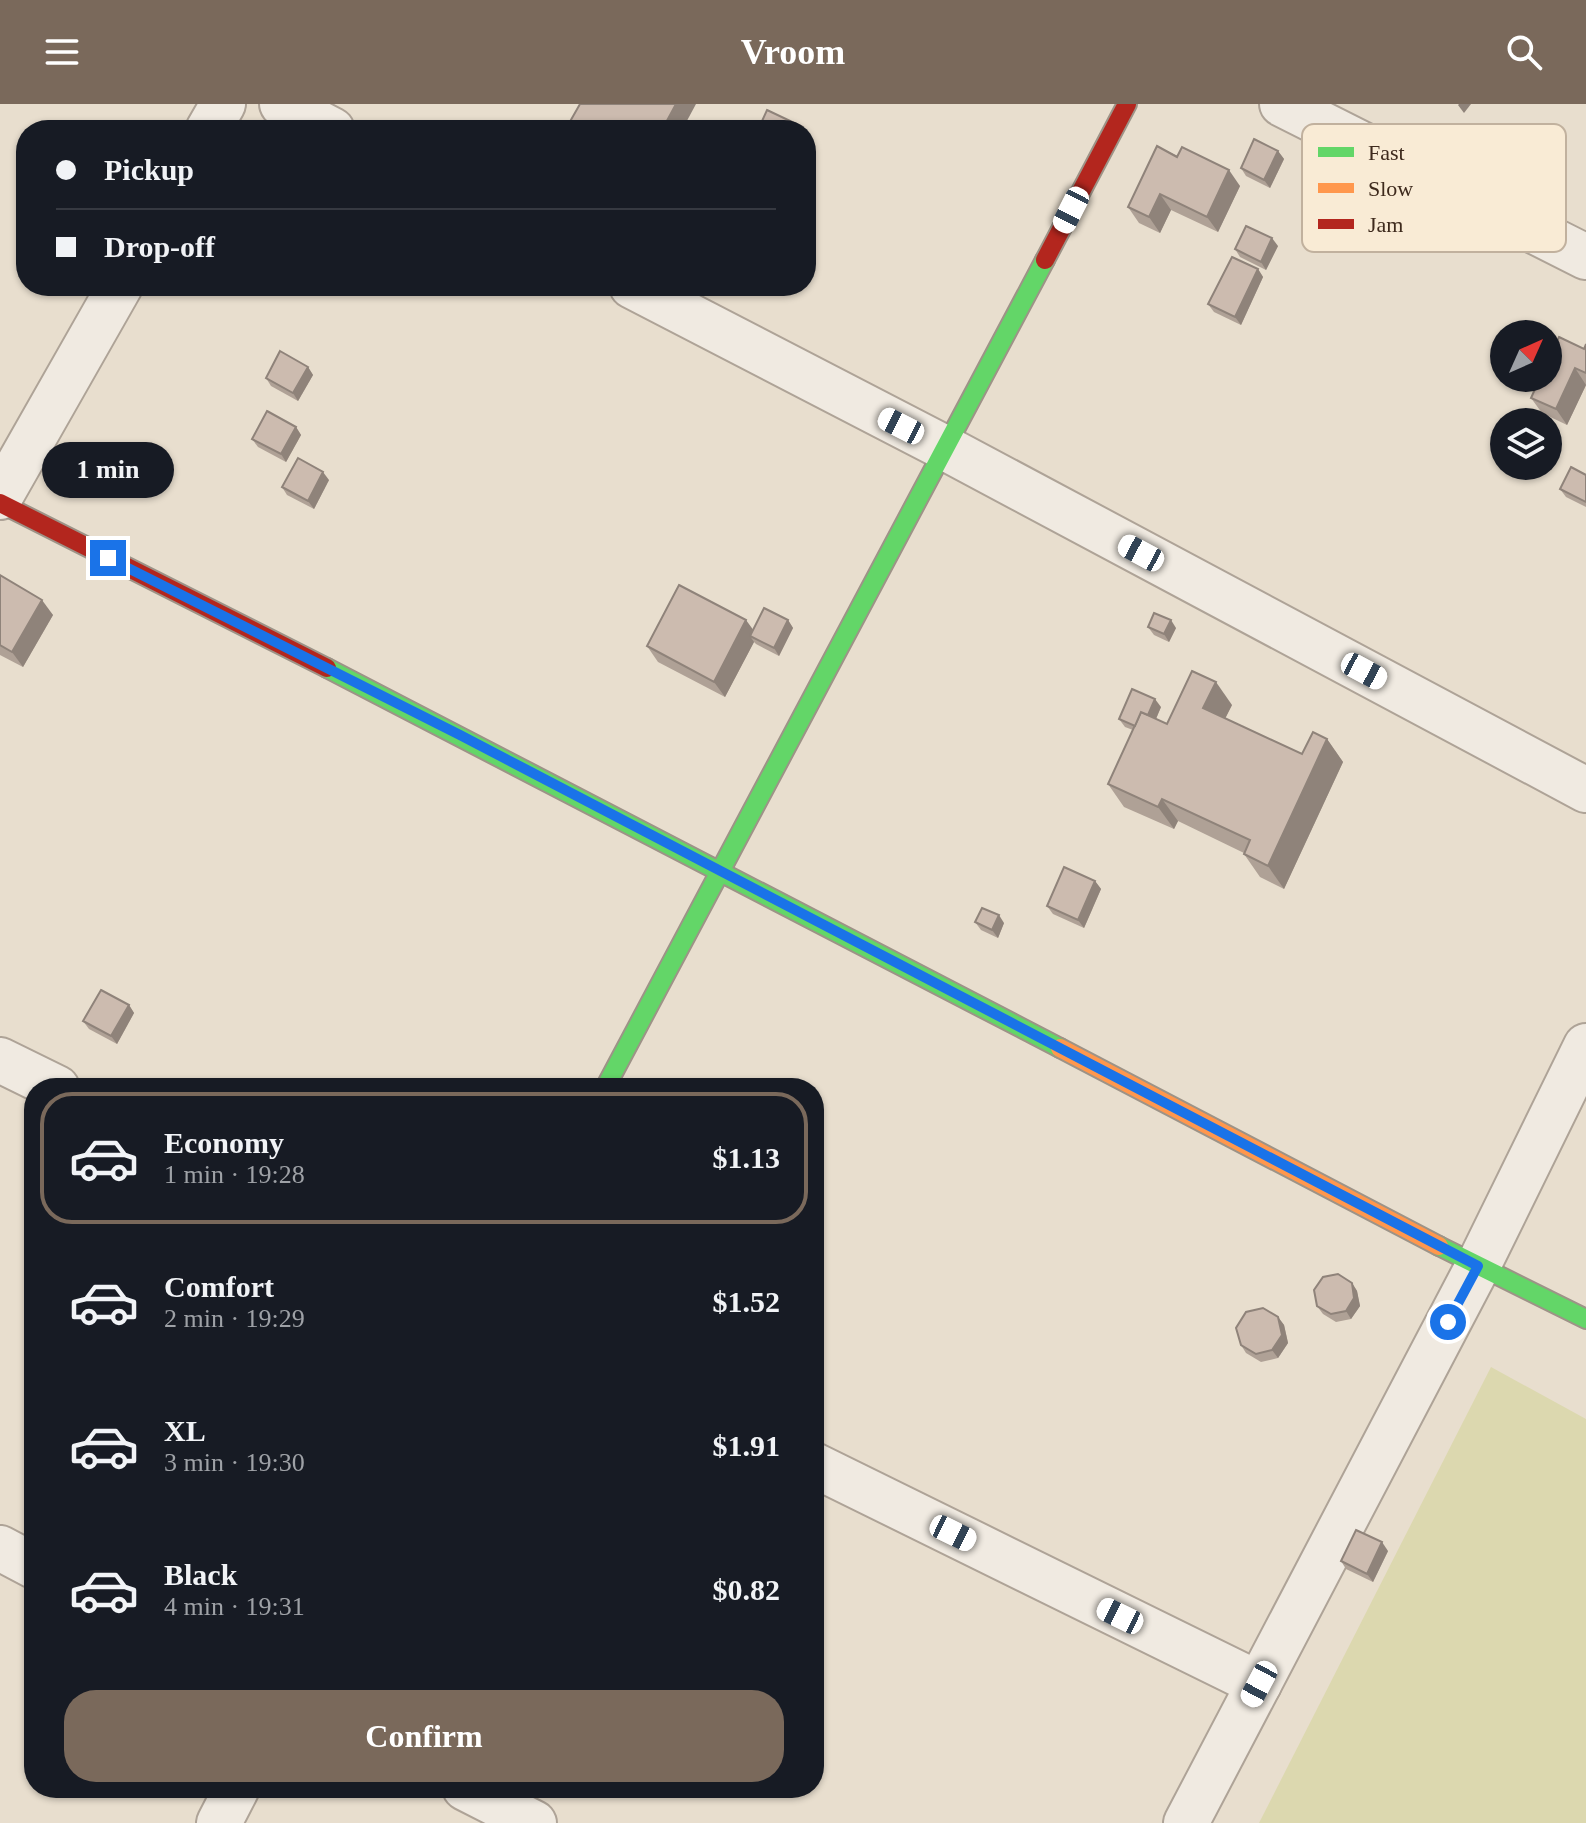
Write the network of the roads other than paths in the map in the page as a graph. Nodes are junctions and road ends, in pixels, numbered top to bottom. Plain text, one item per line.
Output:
1 (282, 104) edge
2 (1127, 104) edge
3 (1282, 104) edge
4 (313, 120) edge
5 (1322, 124) edge
6 (1566, 247) edge
7 (1586, 257) edge
8 (114, 296) edge
9 (651, 296) edge
10 (947, 449) junction
11 (0, 500) edge
12 (1586, 790) edge
13 (719, 871) junction
14 (1586, 1046) edge
15 (0, 1060) edge
16 (37, 1078) edge
17 (610, 1078) edge
18 (1478, 1266) junction
19 (1586, 1319) edge
20 (824, 1470) edge
21 (0, 1548) edge
22 (24, 1561) edge
23 (1259, 1684) junction
24 (232, 1798) edge
25 (485, 1798) edge
26 (219, 1823) edge
27 (534, 1823) edge
28 (1186, 1823) edge

1 - 4 street
2 - 10 street
3 - 5 street
6 - 7 street
8 - 11 street
9 - 10 street
10 - 12 street
10 - 13 street
11 - 13 street
13 - 17 street
13 - 18 street
14 - 18 street
15 - 16 street
18 - 19 street
18 - 23 street
20 - 23 street
21 - 22 street
23 - 28 street
24 - 26 street
25 - 27 street

